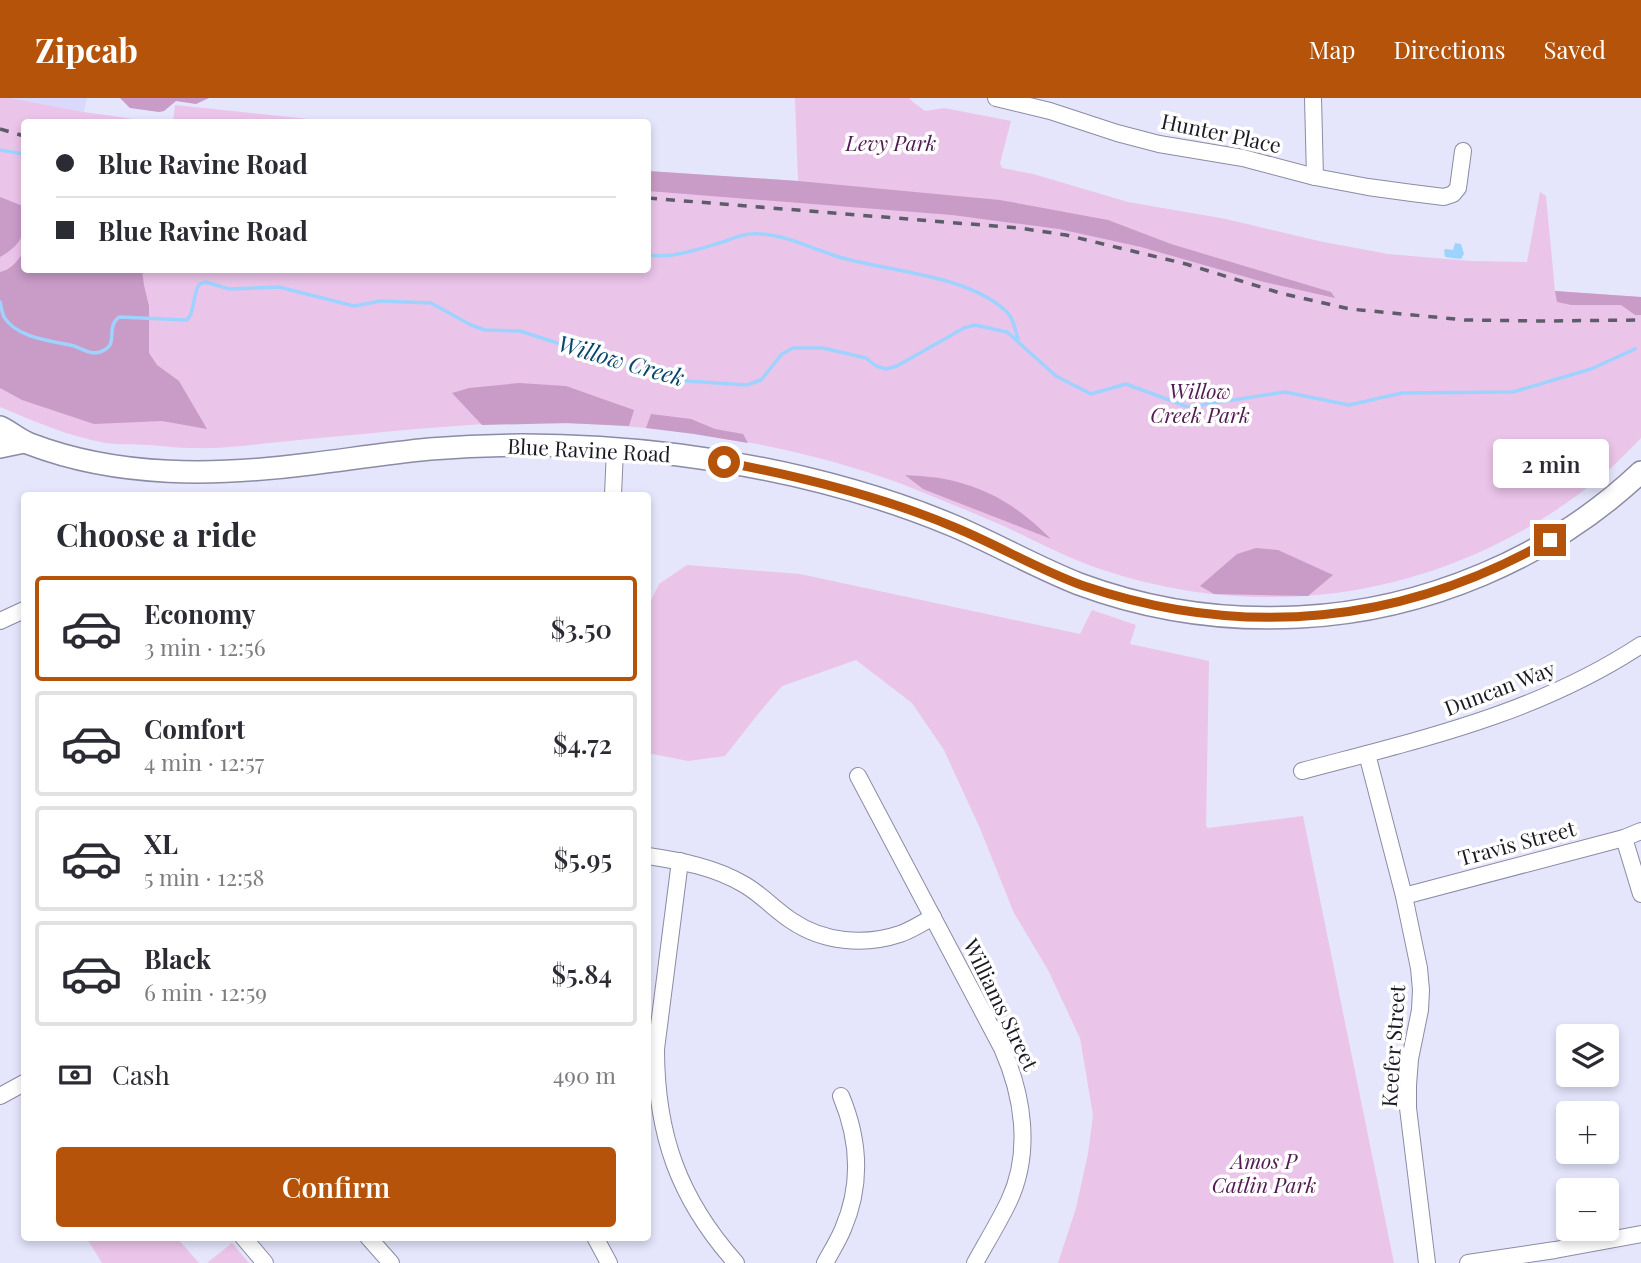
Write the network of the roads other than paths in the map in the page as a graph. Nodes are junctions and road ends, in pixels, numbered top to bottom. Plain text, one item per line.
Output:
1 (996, 98) edge
2 (1313, 98) edge
3 (1463, 151) dead end
4 (1315, 177) junction
5 (0, 427) edge
6 (24, 442) junction
7 (0, 447) edge
8 (615, 449) junction
9 (1641, 472) edge
10 (613, 492) edge
11 (21, 611) edge
12 (0, 621) edge
13 (1641, 645) edge
14 (1367, 754) junction
15 (1302, 771) dead end
16 (859, 776) dead end
17 (1641, 831) edge
18 (1624, 838) junction
19 (651, 856) edge
20 (680, 860) junction
21 (1641, 894) edge
22 (1404, 897) junction
23 (933, 918) junction
24 (21, 1085) edge
25 (0, 1096) edge
26 (841, 1096) dead end
27 (1641, 1234) edge
28 (246, 1241) edge
29 (372, 1241) edge
30 (597, 1241) edge
31 (264, 1263) edge
32 (391, 1263) edge
33 (608, 1263) edge
34 (736, 1263) edge
35 (824, 1263) edge
36 (975, 1263) edge
37 (1427, 1263) edge
38 (1468, 1263) edge

1 - 4 street, Hunter Place
2 - 4 street, Hunter Place
3 - 4 street, Hunter Place
5 - 6 main road, Blue Ravine Road
6 - 7 main road, Blue Ravine Road
6 - 8 main road, Blue Ravine Road
8 - 9 main road, Blue Ravine Road
8 - 10 street
11 - 12 street
13 - 14 street, Duncan Way
14 - 15 street, Duncan Way
14 - 22 street, Keefer Street
16 - 23 street, Williams Street
17 - 18 street, Travis Street
18 - 21 street
18 - 22 street, Travis Street
19 - 20 street
20 - 23 street
20 - 34 street
22 - 37 street, Keefer Street
23 - 36 street, Williams Street
24 - 25 street
26 - 35 street
27 - 38 street
28 - 31 street
29 - 32 street
30 - 33 street

